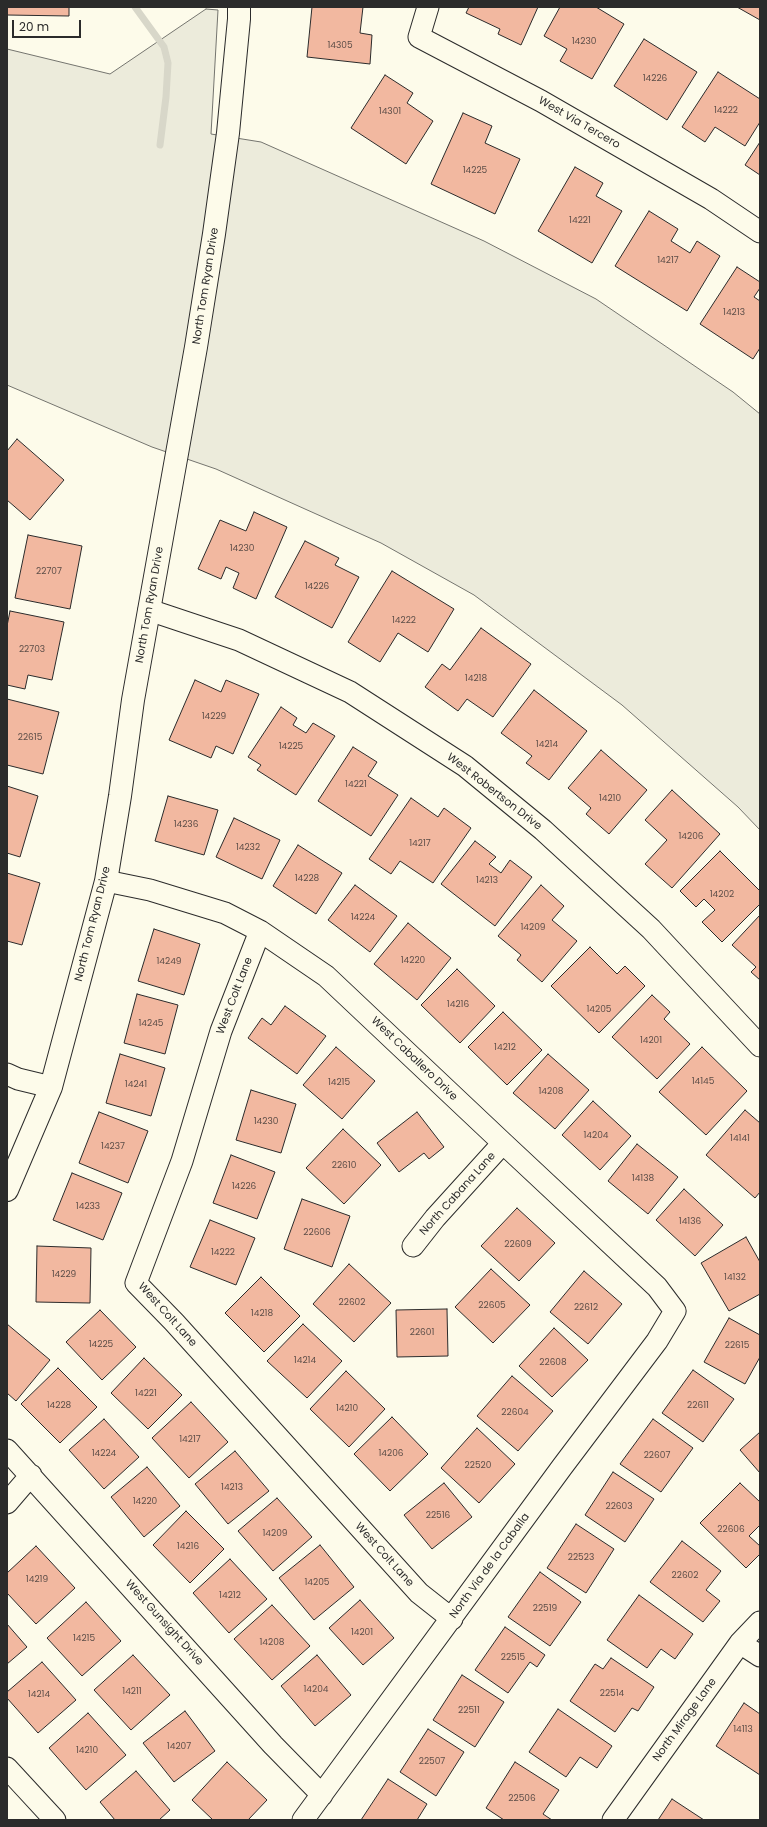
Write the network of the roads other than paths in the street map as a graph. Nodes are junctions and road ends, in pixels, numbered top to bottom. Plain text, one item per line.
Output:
1 (239, 7) edge
2 (428, 7) edge
3 (760, 232) edge
4 (149, 610) junction
5 (106, 881) junction
6 (260, 931) junction
7 (760, 1046) edge
8 (7, 1074) edge
9 (51, 1087) junction
10 (503, 1143) junction
11 (7, 1190) edge
12 (413, 1246) dead end
13 (675, 1311) joint
14 (7, 1450) edge
15 (31, 1475) junction
16 (7, 1503) edge
17 (452, 1619) junction
18 (760, 1622) edge
19 (740, 1643) junction
20 (760, 1656) edge
21 (7, 1768) edge
22 (322, 1795) junction
23 (55, 1820) edge
24 (303, 1820) edge
25 (613, 1820) edge

1 - 4 street, North Tom Ryan Drive
2 - 3 street, West Via Tercero
4 - 5 street, North Tom Ryan Drive
4 - 7 street, West Robertson Drive
5 - 6 street, West Caballero Drive
5 - 9 street, North Tom Ryan Drive
6 - 10 street, West Caballero Drive
6 - 17 street, West Colt Lane
8 - 9 street
9 - 11 street, North Tom Ryan Drive
10 - 12 street, North Cabana Lane
10 - 13 street, West Caballero Drive
13 - 17 street, North Via de la Caballa
14 - 15 street, West Gunsight Drive
15 - 16 street
15 - 22 street, West Gunsight Drive
17 - 22 street, North Via de la Caballa
18 - 19 street, North Mirage Lane
19 - 20 street
19 - 25 street, North Mirage Lane
21 - 23 street
22 - 24 street, North Via de la Caballa

